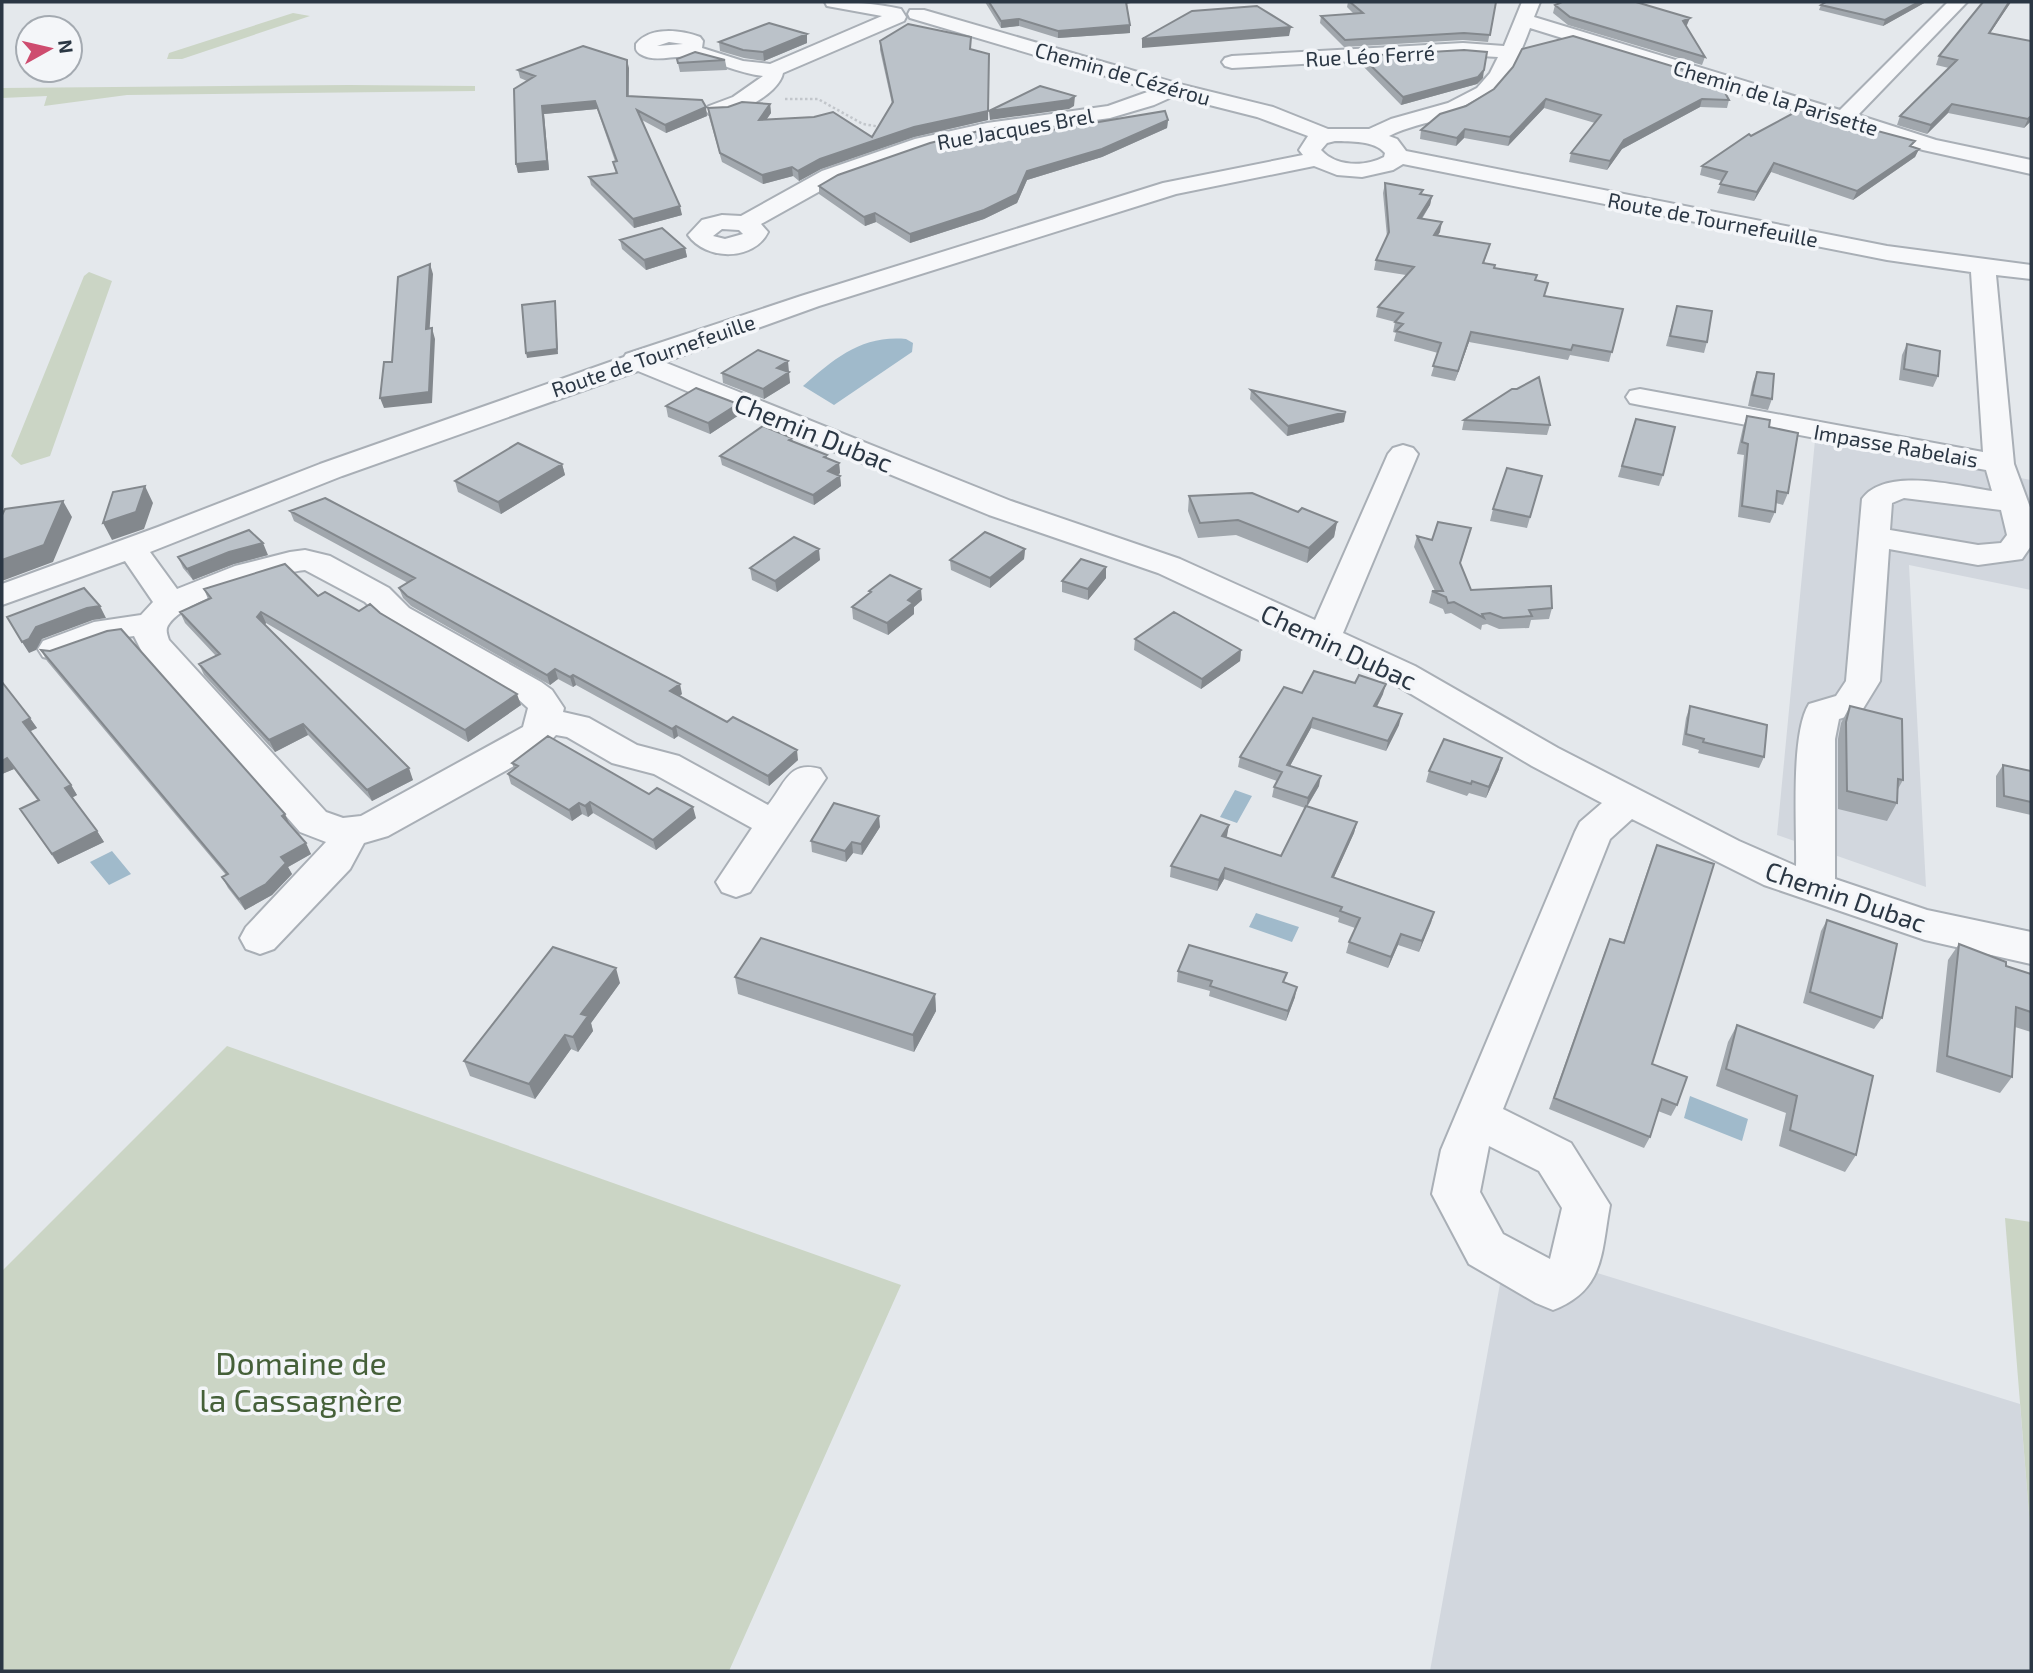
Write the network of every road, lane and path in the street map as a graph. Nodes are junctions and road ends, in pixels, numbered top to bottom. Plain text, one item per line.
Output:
1 (834, 2) edge
2 (1958, 2) edge
3 (951, 4) dead end
4 (1527, 11) edge
5 (906, 14) junction
6 (687, 50) dead end
7 (1508, 52) junction
8 (1232, 62) dead end
9 (773, 70) junction
10 (1172, 89) junction
11 (752, 96) junction
12 (716, 110) edge
13 (1843, 119) junction
14 (1327, 136) junction
15 (1368, 136) junction
16 (915, 146) junction
17 (1396, 156) junction
18 (1317, 159) junction
19 (2031, 167) edge
20 (745, 223) dead end
21 (1983, 267) junction
22 (2031, 272) edge
23 (636, 360) junction
24 (1640, 397) dead end
25 (1403, 454) dead end
26 (2011, 481) edge
27 (1874, 537) junction
28 (132, 548) junction
29 (2, 595) edge
30 (160, 613) junction
31 (1324, 638) junction
32 (55, 649) edge
33 (545, 722) junction
34 (807, 778) dead end
35 (1628, 800) junction
36 (778, 821) junction
37 (350, 834) junction
38 (736, 882) dead end
39 (1815, 887) junction
40 (260, 938) dead end
41 (2031, 948) edge
42 (1477, 1118) dead end

1 - 5 street, Chemin de Cézérou
2 - 13 street
3 - 5 street
4 - 7 street
4 - 13 street, Chemin de la Parisette
5 - 9 street
5 - 10 street, Chemin de Cézérou
6 - 9 street
7 - 8 street, Rue Léo Ferré
7 - 15 street
9 - 11 street
10 - 14 street, Chemin de Cézérou
10 - 16 street, Rue Jacques Brel
11 - 12 street
11 - 16 path
13 - 19 street, Chemin de la Parisette
14 - 15 street
14 - 18 street
15 - 17 street
16 - 20 street, Rue Jacques Brel
17 - 18 street
17 - 21 street, Route de Tournefeuille
18 - 23 street, Route de Tournefeuille
21 - 22 street, Route de Tournefeuille
21 - 26 street, Impasse Rabelais
23 - 28 street, Route de Tournefeuille
23 - 31 street, Chemin Dubac
24 - 26 street, Impasse Rabelais
25 - 31 street
26 - 27 street
26 - 27 street
27 - 39 street
28 - 29 street, Route de Tournefeuille
28 - 30 street
30 - 32 street
30 - 33 street
30 - 37 street
31 - 35 street, Chemin Dubac
33 - 36 street
33 - 37 street
34 - 36 street
35 - 39 street, Chemin Dubac
35 - 42 street
36 - 38 street
37 - 40 street
39 - 41 street, Chemin Dubac

